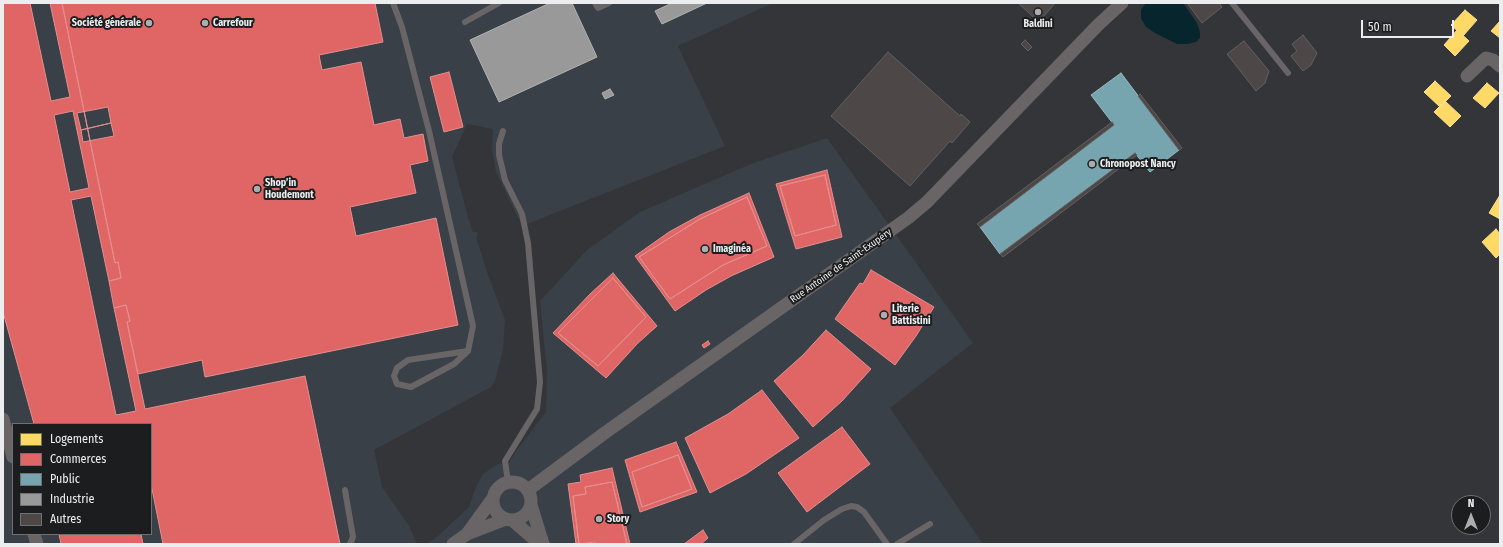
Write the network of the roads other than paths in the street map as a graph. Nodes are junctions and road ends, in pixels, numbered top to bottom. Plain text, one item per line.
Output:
1 (393, 3) edge
2 (499, 3) edge
3 (595, 3) edge
4 (609, 3) edge
5 (1122, 3) edge
6 (1232, 3) edge
7 (465, 22) dead end
8 (1500, 66) edge
9 (1288, 73) dead end
10 (1467, 76) dead end
11 (503, 130) dead end
12 (468, 350) junction
13 (3, 419) edge
14 (12, 453) edge
15 (508, 482) junction
16 (346, 490) dead end
17 (528, 490) junction
18 (493, 498) junction
19 (531, 505) junction
20 (509, 520) junction
21 (930, 524) dead end
22 (467, 534) junction
23 (350, 544) edge
24 (453, 544) edge
25 (542, 544) edge
26 (794, 544) edge
27 (887, 544) edge
28 (897, 544) edge

1 - 12 lane
2 - 7 lane
3 - 4 lane
5 - 17 street, Rue Antoine de Saint-Exupéry
6 - 9 lane
8 - 10 street
11 - 15 lane
12 - 12 lane
13 - 14 street
15 - 17 street
15 - 18 street
16 - 23 lane
17 - 19 street
18 - 20 street
18 - 22 street
19 - 20 street
19 - 25 street
20 - 22 street
20 - 25 street
21 - 28 lane
22 - 24 street
26 - 27 lane

